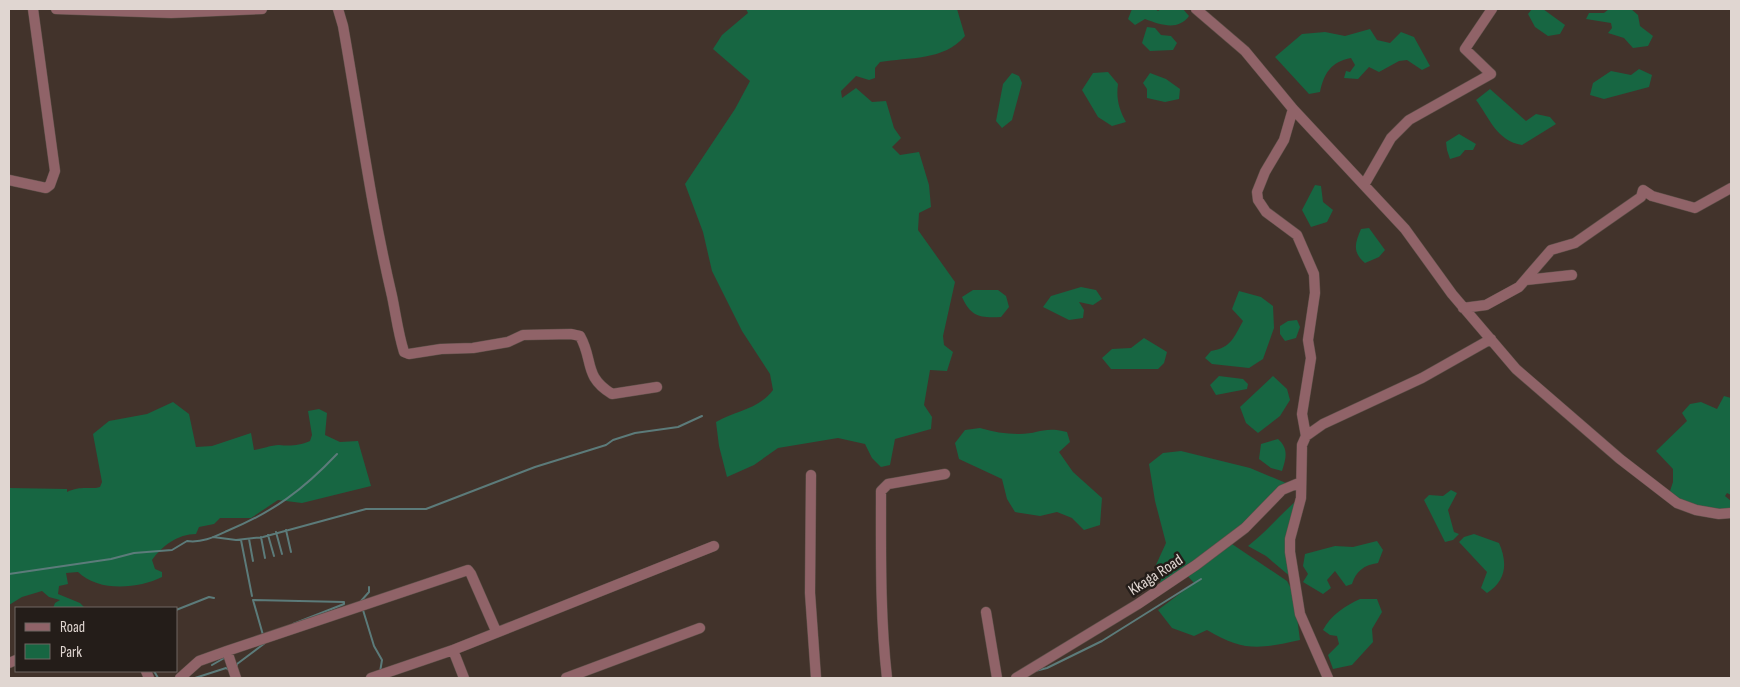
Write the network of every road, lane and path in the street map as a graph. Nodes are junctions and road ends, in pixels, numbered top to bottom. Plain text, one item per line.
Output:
1 (33, 9) edge
2 (56, 9) edge
3 (262, 9) edge
4 (338, 9) edge
5 (1196, 9) edge
6 (1492, 9) edge
7 (1293, 109) junction
8 (9, 180) edge
9 (1364, 185) junction
10 (1731, 188) edge
11 (1572, 275) dead end
12 (1526, 280) junction
13 (1463, 308) junction
14 (1491, 339) junction
15 (657, 387) dead end
16 (1306, 436) junction
17 (945, 474) dead end
18 (811, 475) dead end
19 (1301, 482) junction
20 (1731, 513) edge
21 (714, 546) dead end
22 (986, 612) dead end
23 (700, 628) dead end
24 (496, 631) junction
25 (452, 650) junction
26 (227, 651) junction
27 (180, 678) edge
28 (236, 678) edge
29 (371, 678) edge
30 (464, 678) edge
31 (566, 678) edge
32 (816, 678) edge
33 (885, 678) edge
34 (997, 678) edge
35 (1016, 678) edge
36 (1328, 678) edge

1 - 8 street
2 - 3 street
4 - 15 street
5 - 7 street
6 - 9 street
7 - 9 street
7 - 16 street
9 - 13 street
10 - 12 street
11 - 12 street
12 - 13 street
13 - 14 street
14 - 16 street
14 - 20 street
16 - 19 street
17 - 33 street
18 - 32 street
19 - 35 street, Kkaga Road
19 - 36 street
21 - 24 street
22 - 34 street
23 - 31 street
24 - 25 street
24 - 26 street
25 - 29 street
25 - 30 street
26 - 27 street
26 - 28 street

